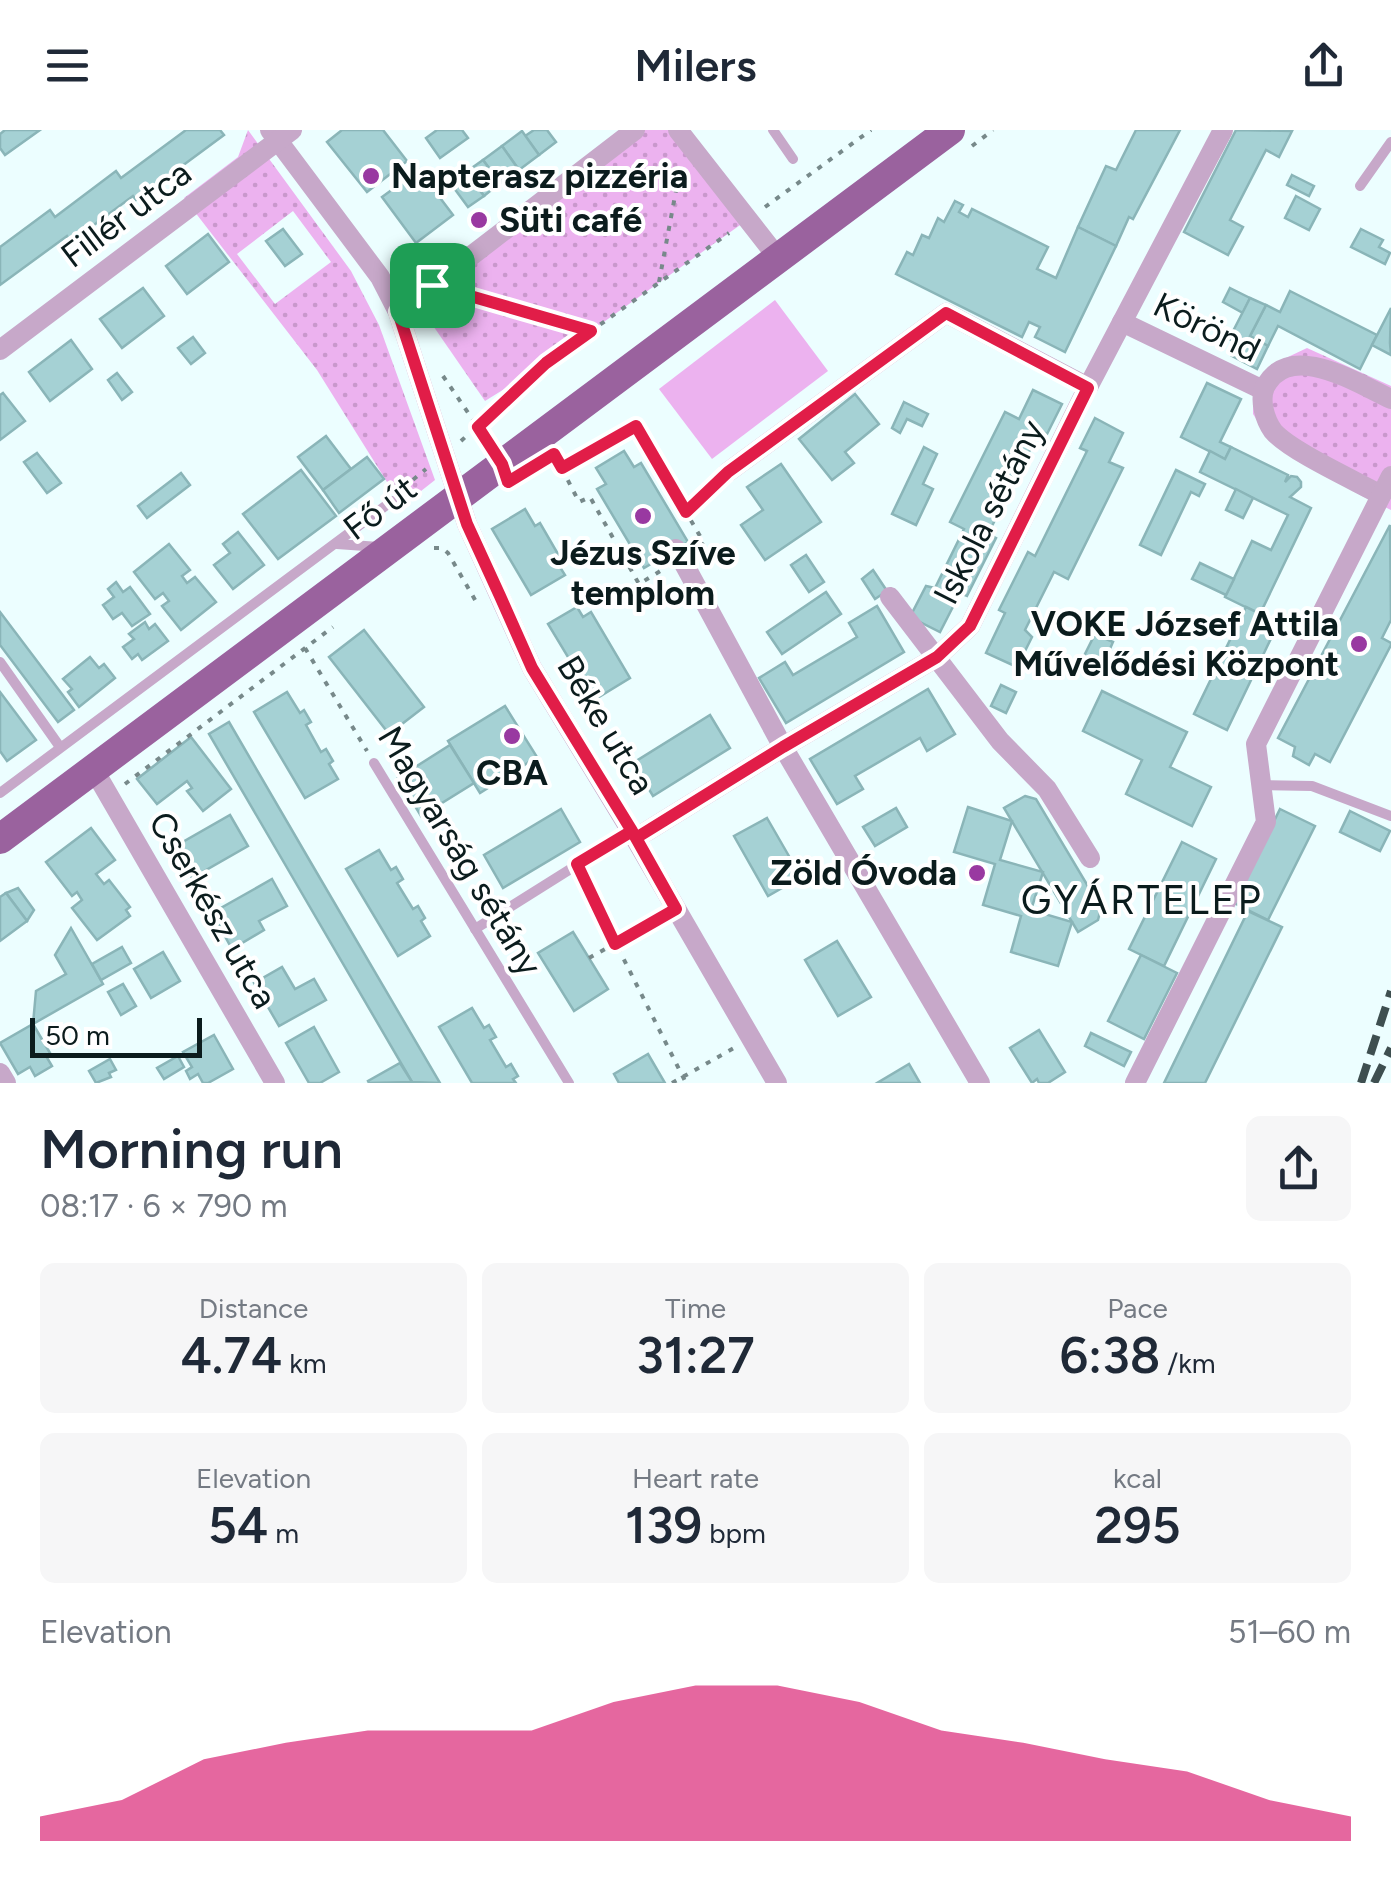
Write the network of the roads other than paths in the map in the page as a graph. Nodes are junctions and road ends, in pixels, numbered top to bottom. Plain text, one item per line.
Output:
1 (635, 130) edge
2 (773, 130) edge
3 (950, 130) edge
4 (1223, 130) edge
5 (280, 134) edge
6 (682, 135) edge
7 (1391, 142) edge
8 (793, 159) dead end
9 (1360, 186) dead end
10 (778, 258) junction
11 (398, 312) junction
12 (1122, 322) junction
13 (0, 350) edge
14 (1088, 388) junction
15 (1263, 390) junction
16 (1391, 399) edge
17 (728, 472) road end
18 (1386, 485) edge
19 (459, 496) junction
20 (392, 500) dead end
21 (336, 544) junction
22 (389, 548) junction
23 (678, 554) road end
24 (890, 597) dead end
25 (937, 657) junction
26 (0, 662) edge
27 (60, 747) junction
28 (783, 747) junction
29 (374, 763) road end
30 (102, 783) junction
31 (1261, 785) junction
32 (0, 792) edge
33 (1391, 816) edge
34 (634, 834) junction
35 (0, 839) edge
36 (1090, 858) dead end
37 (475, 928) junction
38 (0, 1072) edge
39 (6, 1083) edge
40 (275, 1083) edge
41 (569, 1083) edge
42 (776, 1083) edge
43 (980, 1083) edge
44 (1135, 1083) edge

1 - 11 street
2 - 8 lane
3 - 10 main road, Fő út
4 - 12 street, Iskola sétány
5 - 11 street, Béke utca
5 - 13 street, Fillér utca
6 - 10 street
7 - 9 lane
10 - 19 main road, Fő út
11 - 19 street, Béke utca
12 - 14 street, Iskola sétány
12 - 15 street, Körönd
14 - 17 street
14 - 25 street, Iskola sétány
15 - 16 street, Körönd
15 - 18 street, Körönd
18 - 31 street
19 - 22 main road, Fő út
19 - 34 street, Béke utca
20 - 21 lane
21 - 22 lane
21 - 27 lane
22 - 30 main road, Fő út
23 - 28 street
24 - 25 street
25 - 28 street, Iskola sétány
25 - 36 street
26 - 27 lane
27 - 32 lane
28 - 34 street, Iskola sétány
28 - 43 street
29 - 37 lane, Magyarság sétány
30 - 35 main road, Fő út
30 - 40 street, Cserkész utca
31 - 33 lane
31 - 44 street
34 - 37 lane, Iskola sétány
34 - 42 street, Béke utca
37 - 41 lane, Magyarság sétány
38 - 39 street

